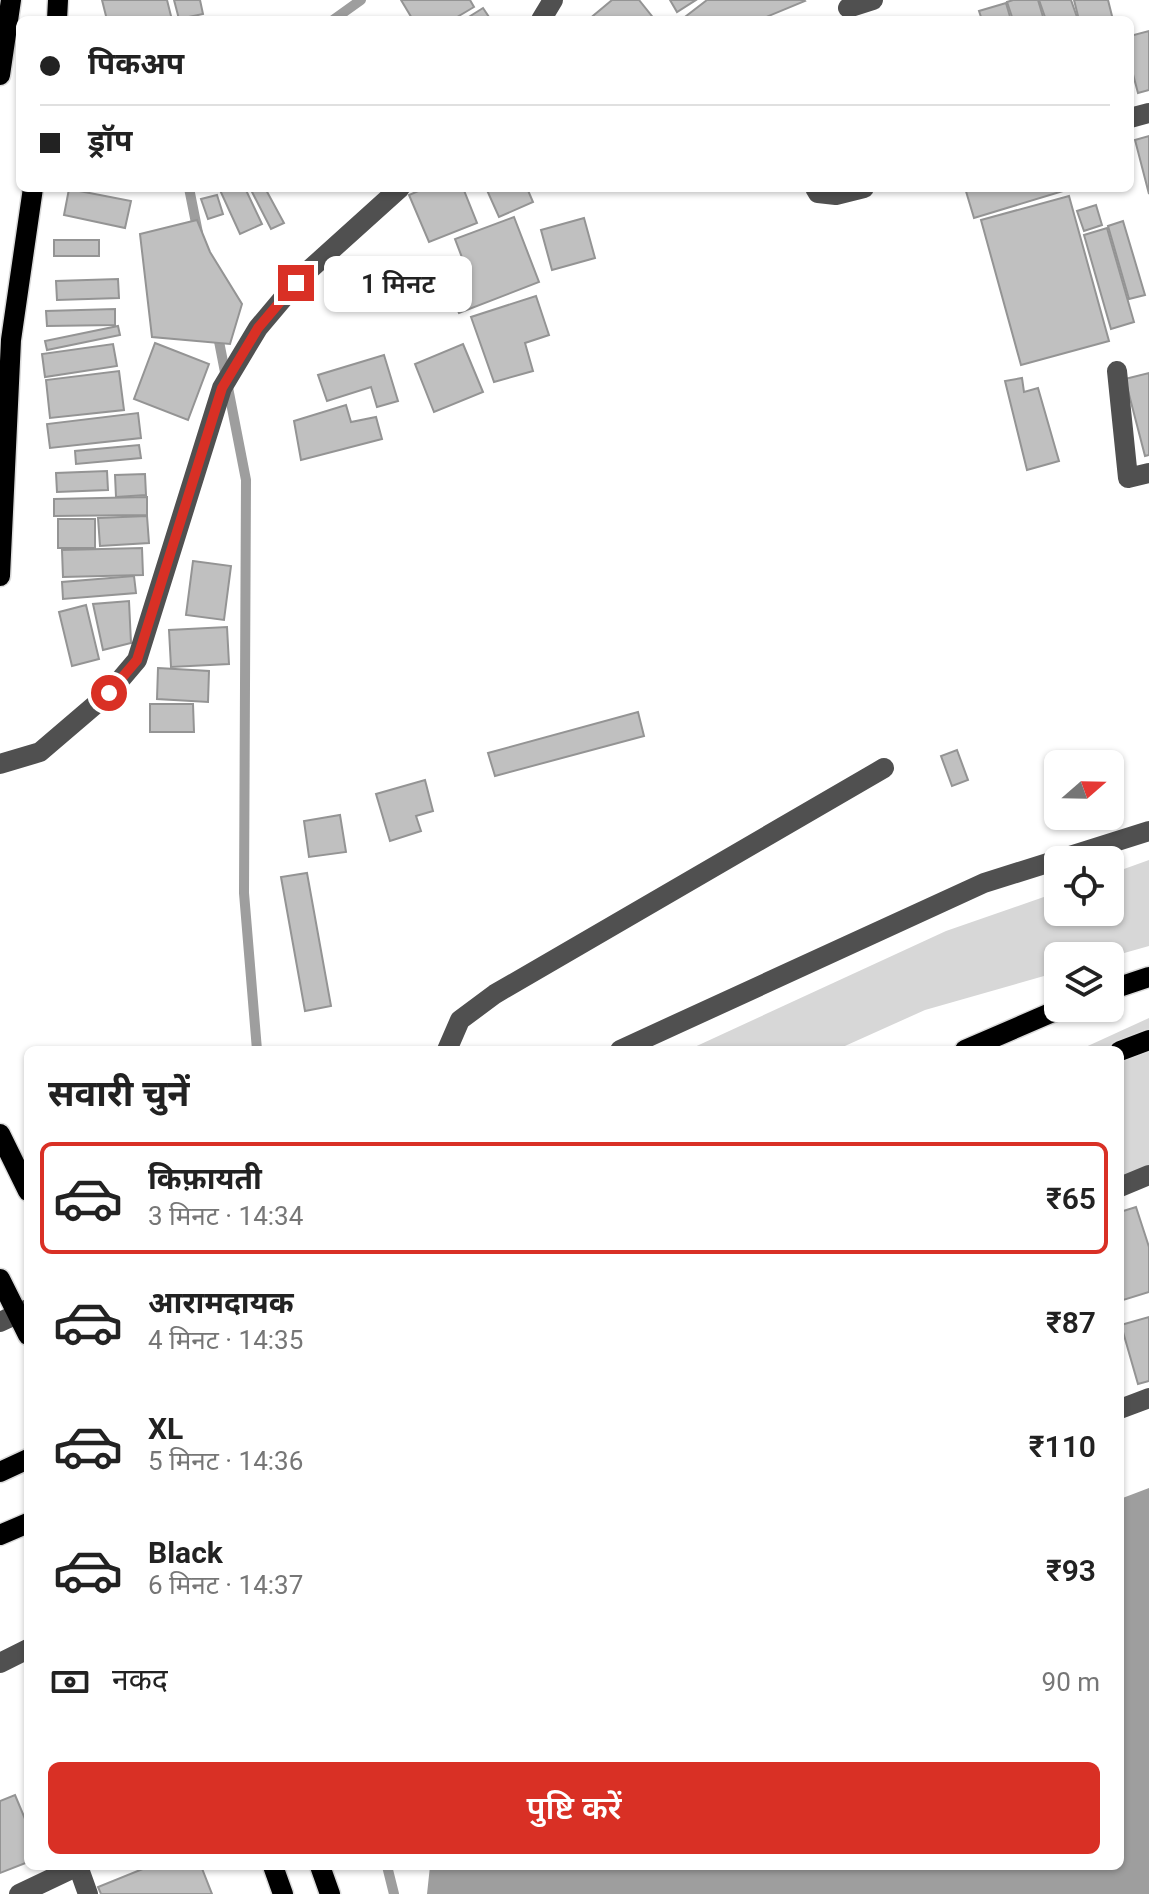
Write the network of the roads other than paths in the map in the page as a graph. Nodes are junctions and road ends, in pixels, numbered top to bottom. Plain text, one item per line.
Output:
1 (11, 0) edge
2 (873, 0) edge
3 (848, 8) dead end
4 (0, 75) edge
5 (32, 192) edge
6 (393, 192) edge
7 (817, 192) edge
8 (846, 192) edge
9 (1117, 371) dead end
10 (1149, 473) edge
11 (0, 576) edge
12 (0, 764) edge
13 (884, 768) dead end
14 (1149, 831) edge
15 (1149, 977) edge
16 (1124, 985) edge
17 (1044, 1016) edge
18 (1149, 1040) edge
19 (449, 1046) edge
20 (629, 1046) edge
21 (974, 1046) edge
22 (1124, 1049) edge
23 (0, 1134) edge
24 (1149, 1175) edge
25 (24, 1183) edge
26 (1124, 1185) edge
27 (0, 1279) edge
28 (15, 1315) edge
29 (1149, 1398) edge
30 (1124, 1407) edge
31 (24, 1461) edge
32 (0, 1472) edge
33 (24, 1525) edge
34 (0, 1535) edge
35 (24, 1651) edge
36 (0, 1663) edge
37 (70, 1870) edge
38 (79, 1870) edge
39 (274, 1870) edge
40 (321, 1870) edge
41 (19, 1894) edge
42 (88, 1894) edge
43 (283, 1894) edge
44 (330, 1894) edge

1 - 4 main road
2 - 3 street
5 - 11 main road
6 - 12 street
7 - 8 street
9 - 10 street
13 - 19 street
14 - 20 street
15 - 16 main road
17 - 21 main road
18 - 22 main road
23 - 25 main road
24 - 26 street
27 - 28 main road
29 - 30 street
31 - 32 main road
33 - 34 main road
35 - 36 street
37 - 41 street
38 - 42 street
39 - 43 main road
40 - 44 main road

